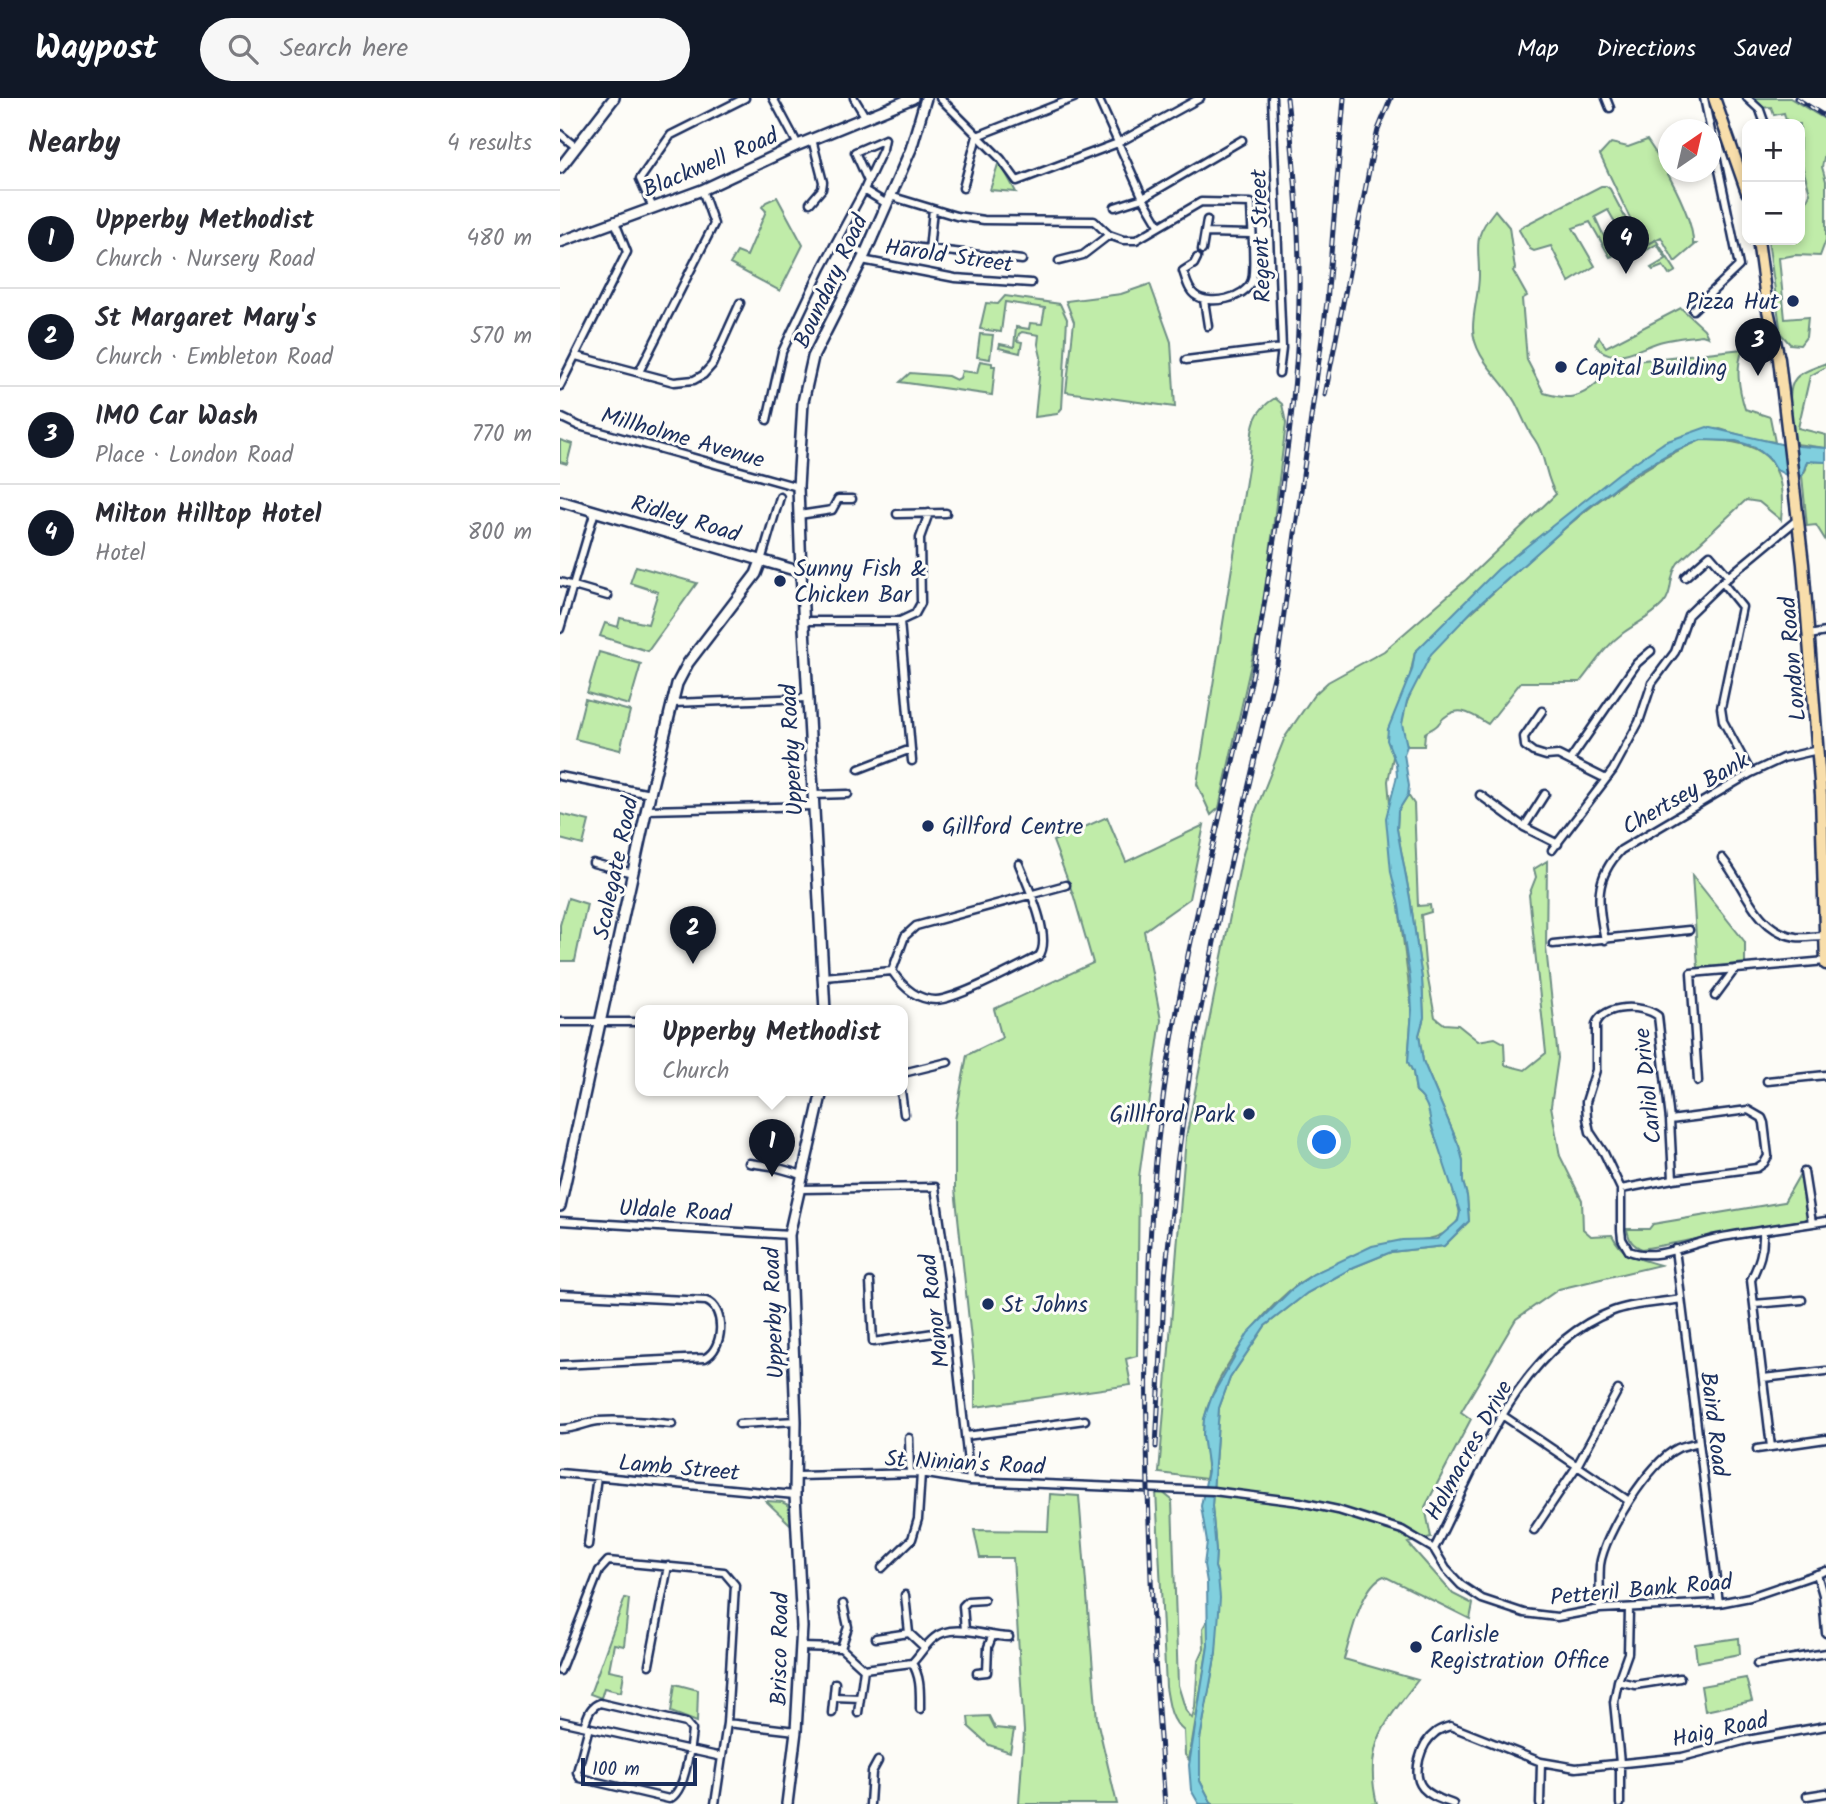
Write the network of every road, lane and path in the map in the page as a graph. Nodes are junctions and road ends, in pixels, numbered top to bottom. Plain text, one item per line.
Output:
1 (614, 98) edge
2 (745, 98) edge
3 (773, 98) edge
4 (854, 98) edge
5 (913, 98) edge
6 (926, 98) edge
7 (940, 98) edge
8 (1074, 98) edge
9 (1098, 98) edge
10 (1200, 98) edge
11 (1272, 98) edge
12 (1606, 98) edge
13 (1704, 98) edge
14 (1714, 98) edge
15 (1746, 98) edge
16 (1610, 108) dead end
17 (866, 118) junction
18 (1763, 119) edge
19 (560, 134) edge
20 (978, 136) junction
21 (812, 139) junction
22 (1242, 140) dead end
23 (1118, 143) junction
24 (798, 145) junction
25 (576, 147) junction
26 (560, 168) edge
27 (868, 181) junction
28 (1743, 182) edge
29 (963, 188) dead end
30 (702, 190) junction
31 (864, 190) junction
32 (1143, 198) junction
33 (889, 200) junction
34 (810, 203) dead end
35 (1115, 207) dead end
36 (653, 208) junction
37 (933, 209) junction
38 (1207, 220) dead end
39 (615, 222) junction
40 (1159, 225) junction
41 (1206, 233) junction
42 (1252, 234) junction
43 (1109, 236) junction
44 (838, 240) junction
45 (560, 242) edge
46 (1759, 245) edge
47 (904, 246) dead end
48 (1202, 250) dead end
49 (929, 251) junction
50 (863, 257) junction
51 (1197, 258) dead end
52 (1022, 260) dead end
53 (1059, 261) dead end
54 (1031, 283) dead end
55 (1204, 300) junction
56 (740, 303) dead end
57 (1693, 310) dead end
58 (1208, 327) dead end
59 (1282, 348) junction
60 (576, 356) junction
61 (1186, 360) dead end
62 (639, 372) junction
63 (1279, 373) dead end
64 (560, 386) edge
65 (560, 417) edge
66 (767, 420) dead end
67 (798, 487) junction
68 (780, 497) dead end
69 (852, 499) dead end
70 (560, 501) edge
71 (595, 511) junction
72 (929, 513) junction
73 (946, 513) dead end
74 (897, 514) dead end
75 (799, 515) junction
76 (1798, 519) junction
77 (761, 561) junction
78 (801, 572) junction
79 (1685, 577) dead end
80 (1729, 577) junction
81 (560, 582) edge
82 (1722, 582) junction
83 (573, 586) junction
84 (608, 596) dead end
85 (804, 621) junction
86 (900, 621) junction
87 (560, 629) edge
88 (1826, 632) edge
89 (1809, 635) junction
90 (1651, 651) dead end
91 (807, 698) junction
92 (673, 703) junction
93 (1542, 711) dead end
94 (1821, 722) edge
95 (911, 748) junction
96 (1818, 750) junction
97 (1570, 760) junction
98 (912, 761) dead end
99 (859, 769) dead end
100 (1751, 773) junction
101 (560, 776) edge
102 (1606, 779) junction
103 (650, 794) junction
104 (848, 794) dead end
105 (1545, 794) dead end
106 (1480, 795) dead end
107 (813, 801) junction
108 (647, 810) junction
109 (1524, 827) junction
110 (1558, 844) junction
111 (1552, 850) dead end
112 (1722, 858) dead end
113 (593, 863) dead end
114 (1019, 864) dead end
115 (633, 873) junction
116 (1066, 886) dead end
117 (1031, 895) junction
118 (1689, 930) dead end
119 (1824, 936) junction
120 (1605, 940) junction
121 (1553, 944) dead end
122 (1826, 957) edge
123 (1735, 969) junction
124 (892, 971) junction
125 (824, 977) junction
126 (1715, 996) dead end
127 (825, 1005) edge
128 (560, 1022) edge
129 (635, 1022) edge
130 (601, 1023) junction
131 (948, 1062) dead end
132 (908, 1072) edge
133 (1826, 1076) edge
134 (1698, 1081) dead end
135 (1767, 1081) dead end
136 (821, 1096) edge
137 (902, 1096) edge
138 (904, 1114) dead end
139 (1670, 1120) junction
140 (565, 1163) edge
141 (749, 1163) dead end
142 (1804, 1172) dead end
143 (803, 1175) junction
144 (1673, 1179) junction
145 (800, 1189) junction
146 (1621, 1189) junction
147 (560, 1206) edge
148 (560, 1221) edge
149 (1826, 1221) edge
150 (1812, 1223) junction
151 (1763, 1231) junction
152 (789, 1235) junction
153 (1675, 1250) junction
154 (870, 1282) dead end
155 (1790, 1291) dead end
156 (560, 1294) edge
157 (1681, 1299) junction
158 (1802, 1300) dead end
159 (1790, 1301) junction
160 (1754, 1304) junction
161 (954, 1330) junction
162 (560, 1365) edge
163 (1826, 1371) edge
164 (1763, 1378) junction
165 (1618, 1390) dead end
166 (1502, 1415) junction
167 (1085, 1420) dead end
168 (796, 1421) junction
169 (672, 1424) dead end
170 (739, 1424) dead end
171 (560, 1429) edge
172 (966, 1436) junction
173 (909, 1438) dead end
174 (1826, 1439) edge
175 (1699, 1442) junction
176 (1771, 1447) junction
177 (1757, 1449) dead end
178 (1577, 1466) junction
179 (560, 1473) edge
180 (909, 1473) junction
181 (921, 1474) junction
182 (597, 1476) junction
183 (797, 1476) junction
184 (970, 1481) junction
185 (796, 1495) junction
186 (1629, 1501) junction
187 (1402, 1530) joint
188 (1534, 1530) dead end
189 (588, 1545) dead end
190 (1434, 1549) junction
191 (668, 1566) junction
192 (882, 1568) dead end
193 (1826, 1571) edge
194 (1817, 1574) junction
195 (905, 1595) dead end
196 (984, 1600) dead end
197 (1719, 1603) junction
198 (844, 1604) dead end
199 (1600, 1609) junction
200 (1629, 1609) junction
201 (965, 1630) junction
202 (909, 1633) junction
203 (1826, 1633) edge
204 (992, 1637) junction
205 (1009, 1637) dead end
206 (876, 1638) dead end
207 (800, 1647) junction
208 (924, 1647) junction
209 (841, 1648) junction
210 (1826, 1653) edge
211 (912, 1663) junction
212 (1757, 1664) dead end
213 (649, 1665) dead end
214 (864, 1669) junction
215 (560, 1671) edge
216 (976, 1673) dead end
217 (1680, 1678) dead end
218 (1618, 1681) junction
219 (835, 1683) dead end
220 (834, 1697) junction
221 (860, 1698) junction
222 (920, 1709) dead end
223 (832, 1713) dead end
224 (858, 1713) dead end
225 (560, 1721) edge
226 (727, 1723) junction
227 (1826, 1726) edge
228 (586, 1727) junction
229 (796, 1731) junction
230 (690, 1750) junction
231 (722, 1758) junction
232 (878, 1761) dead end
233 (1541, 1762) junction
234 (1620, 1763) junction
235 (1826, 1793) edge
236 (1807, 1796) dead end
237 (715, 1804) edge
238 (787, 1804) edge
239 (870, 1804) edge
240 (1453, 1804) edge
241 (1540, 1804) edge
242 (1620, 1804) edge

1 - 25 street
2 - 36 street
3 - 24 street
4 - 17 street
5 - 17 street, Blackwell Road
6 - 33 street, Boundary Road
7 - 20 street
8 - 20 street
9 - 23 street
10 - 23 street
11 - 59 street, Regent Street
12 - 16 street
13 - 57 street
14 - 28 main road
15 - 18 street
17 - 21 street, Blackwell Road
19 - 25 street
20 - 23 street
20 - 29 street
21 - 24 street, Blackwell Road
21 - 34 street
22 - 32 street
23 - 32 street
24 - 30 street, Blackwell Road
25 - 26 street
27 - 27 street
27 - 31 street
30 - 36 street, Blackwell Road
30 - 62 street
31 - 33 street
31 - 44 street
32 - 35 street
32 - 40 street
33 - 37 street
33 - 50 street, Boundary Road
36 - 39 street, Blackwell Road
37 - 43 street
37 - 49 street
38 - 41 street
39 - 45 street, Blackwell Road
39 - 60 street
40 - 42 street
40 - 43 street
41 - 42 street
41 - 48 street
42 - 55 street
43 - 53 street
44 - 50 street, Harold Street
44 - 66 street
46 - 76 main road, London Road
47 - 49 street
49 - 52 street
50 - 54 street, Harold Street
50 - 67 street, Boundary Road
51 - 55 street
55 - 58 street
56 - 62 street
59 - 61 street
59 - 63 street, Regent Street
60 - 62 street
60 - 64 street
65 - 67 street, Millholme Avenue
67 - 75 street, Upperby Road
68 - 77 street
69 - 75 street
70 - 71 street, Ridley Road
71 - 77 street, Ridley Road
71 - 83 street
72 - 73 street
72 - 74 street
72 - 86 street
75 - 78 street, Upperby Road
76 - 80 street
76 - 89 main road, London Road
77 - 78 street, Ridley Road
77 - 92 street, Scalegate Road
78 - 85 street, Upperby Road
79 - 80 street
80 - 82 street
81 - 83 street
82 - 100 street
82 - 102 street
83 - 84 street
83 - 87 street
85 - 86 street
85 - 91 street, Upperby Road
86 - 95 street
88 - 89 street
89 - 94 main road, London Road
90 - 97 street
91 - 92 street
91 - 107 street, Upperby Road
92 - 103 street, Scalegate Road
93 - 97 street
94 - 96 main road, London Road
95 - 98 street
95 - 99 street
96 - 100 street, Chertsey Bank
96 - 119 main road, London Road
97 - 102 street
100 - 120 street, Chertsey Bank
101 - 103 street
102 - 110 street
103 - 108 street, Scalegate Road
104 - 107 street
105 - 109 street
106 - 109 street
107 - 108 street
107 - 125 street, Upperby Road
108 - 115 street, Scalegate Road
109 - 110 street
110 - 111 street
112 - 119 street
113 - 115 street
114 - 117 street
115 - 130 street, Scalegate Road
116 - 117 street
117 - 124 street
117 - 124 street
118 - 120 street
119 - 122 main road, London Road
120 - 121 street
122 - 123 street
123 - 126 street
123 - 134 street
124 - 125 street
125 - 127 street, Upperby Road
128 - 130 street
129 - 130 street
130 - 140 street, Scalegate Road
131 - 132 street
133 - 135 street
136 - 143 street, Upperby Road
137 - 138 street
139 - 144 street, Carliol Drive
139 - 144 street
139 - 146 street, Carliol Drive
140 - 147 street, Scalegate Road
141 - 143 street
142 - 150 street
143 - 145 street, Upperby Road
144 - 146 street
145 - 152 street, Upperby Road
145 - 161 street, Manor Road
146 - 153 street, Carliol Drive
148 - 152 street, Uldale Road
149 - 150 street, Carliol Drive
150 - 151 street, Carliol Drive
151 - 153 street, Carliol Drive
151 - 160 street
152 - 168 street, Upperby Road
153 - 157 street, Baird Road
154 - 161 street
155 - 159 street
156 - 162 street
157 - 166 street, Holmacres Drive
157 - 175 street, Baird Road
158 - 159 street
159 - 160 street
160 - 164 street
161 - 172 street, Manor Road
163 - 164 street
164 - 176 street
165 - 178 street
166 - 178 street
166 - 190 street, Holmacres Drive
167 - 172 street
168 - 170 street
168 - 183 street, Upperby Road
169 - 171 street
172 - 184 street, Manor Road
173 - 180 street
174 - 176 street
175 - 186 street
175 - 197 street, Baird Road
176 - 177 street
178 - 186 street
178 - 188 street
179 - 182 street, Lamb Street
180 - 181 street, St Ninian's Road
180 - 183 street, St Ninian's Road
181 - 184 street, St Ninian's Road
181 - 192 street
182 - 185 street, Lamb Street
182 - 189 street
183 - 185 street, Upperby Road
184 - 187 street, St Ninian's Road
185 - 207 street, Brisco Road
186 - 199 street
187 - 190 street, Petteril Bank Road
190 - 199 street, Petteril Bank Road
191 - 213 street
191 - 215 street
191 - 226 street
193 - 194 street, Petteril Bank Road
194 - 197 street, Petteril Bank Road
194 - 203 street
195 - 202 street
196 - 201 street
197 - 200 street, Petteril Bank Road
198 - 209 street
199 - 200 street, Petteril Bank Road
200 - 218 street
201 - 204 street
201 - 208 street
202 - 206 street
202 - 208 street
204 - 205 street
204 - 216 street
207 - 209 street
207 - 229 street, Brisco Road
208 - 211 street
209 - 214 street
210 - 212 street
211 - 214 street
211 - 222 street
214 - 221 street
217 - 218 street
218 - 234 street
219 - 220 street
220 - 221 street
220 - 223 street
221 - 224 street
225 - 228 street
226 - 229 street
226 - 231 street
227 - 234 street, Haig Road
228 - 230 street
228 - 230 street
228 - 230 street
229 - 238 street, Brisco Road
230 - 231 street
231 - 237 street
232 - 239 street
233 - 234 street, Haig Road
233 - 240 street, Haig Road
233 - 241 street
234 - 242 street
235 - 236 street

